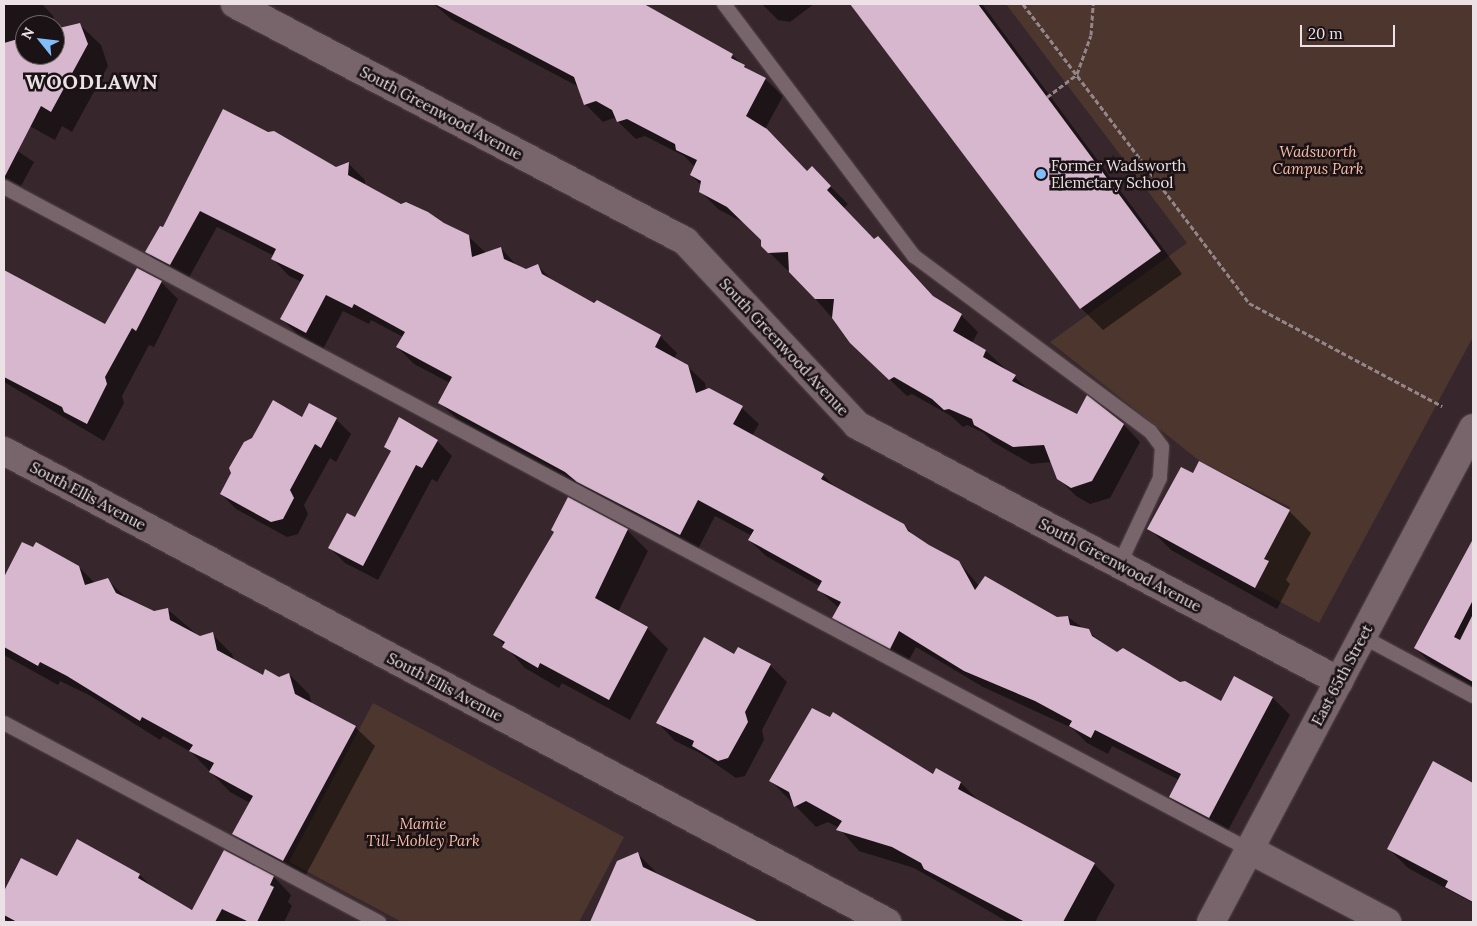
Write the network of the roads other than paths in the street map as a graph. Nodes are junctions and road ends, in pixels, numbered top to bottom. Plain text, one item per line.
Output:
1 (237, 4) edge
2 (724, 4) edge
3 (4, 186) edge
4 (1473, 428) edge
5 (4, 451) edge
6 (1119, 565) junction
7 (1362, 637) junction
8 (1339, 681) junction
9 (1473, 696) edge
10 (4, 723) edge
11 (1250, 850) junction
12 (380, 922) edge
13 (887, 922) edge
14 (1211, 922) edge
15 (1387, 922) edge

1 - 6 street, South Greenwood Avenue
2 - 6 lane
3 - 11 lane
4 - 7 street, East 65th Street
5 - 13 street, South Ellis Avenue
6 - 8 street, South Greenwood Avenue
7 - 8 street, East 65th Street
7 - 9 lane
8 - 11 street, East 65th Street
10 - 12 lane
11 - 14 street, East 65th Street
11 - 15 street

